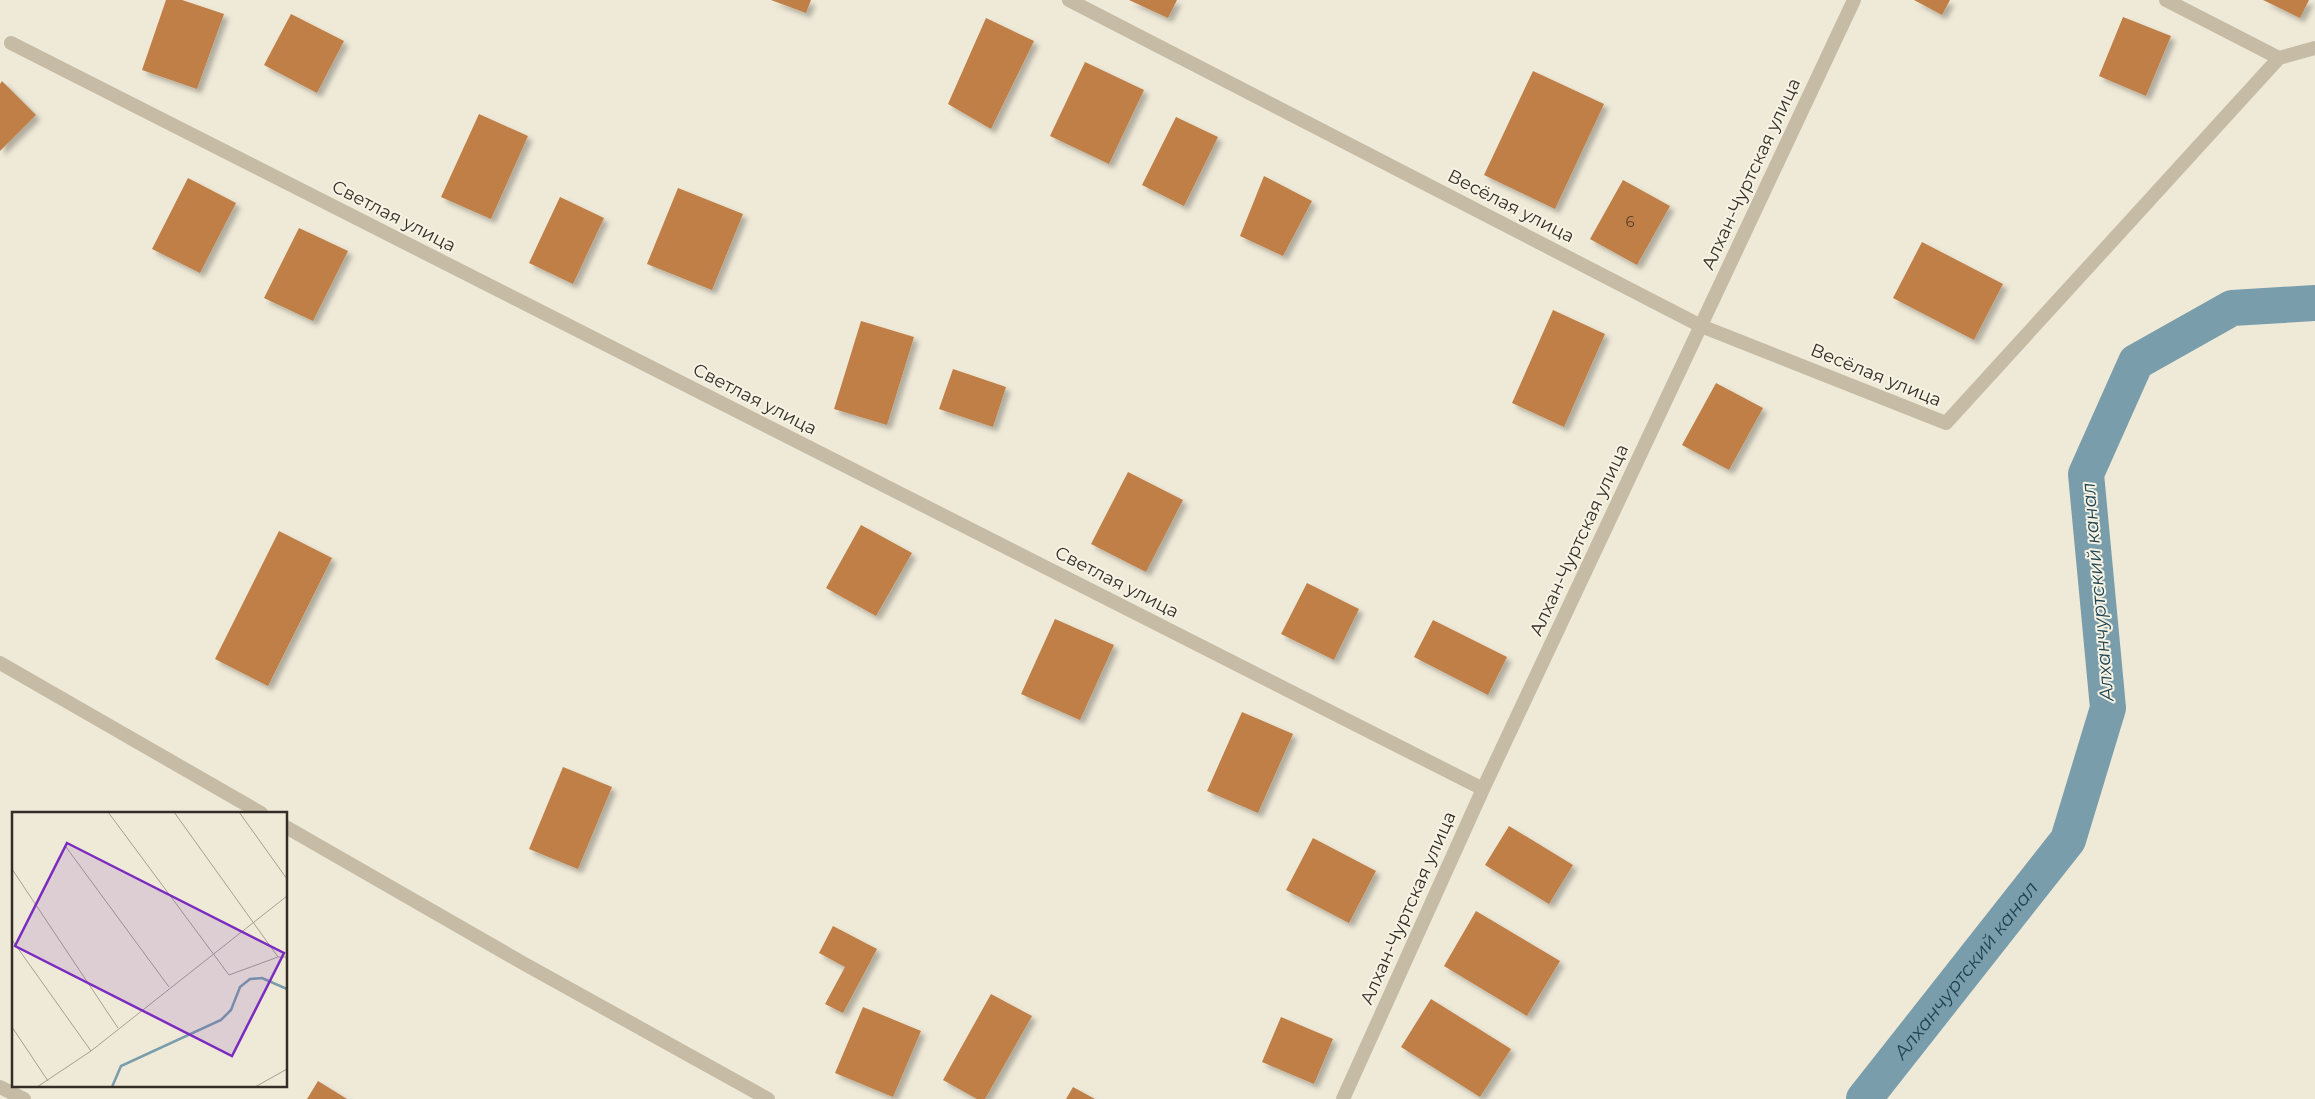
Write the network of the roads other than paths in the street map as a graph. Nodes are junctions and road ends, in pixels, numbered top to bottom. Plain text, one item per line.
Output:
1 (1069, 0) edge
2 (1854, 0) edge
3 (2166, 0) edge
4 (11, 43) dead end
5 (2315, 48) edge
6 (2280, 58) junction
7 (1701, 326) junction
8 (0, 663) edge
9 (1482, 789) junction
10 (259, 812) edge
11 (288, 828) edge
12 (0, 1087) edge
13 (24, 1099) edge
14 (768, 1099) edge
15 (1343, 1099) edge

1 - 7 street, Весёлая улица
2 - 7 street, Алхан-Чуртская улица
3 - 6 street
4 - 9 street, Светлая улица
5 - 6 street
6 - 7 street, Весёлая улица
7 - 9 street, Алхан-Чуртская улица
8 - 10 street
9 - 15 street, Алхан-Чуртская улица
11 - 14 street
12 - 13 street

